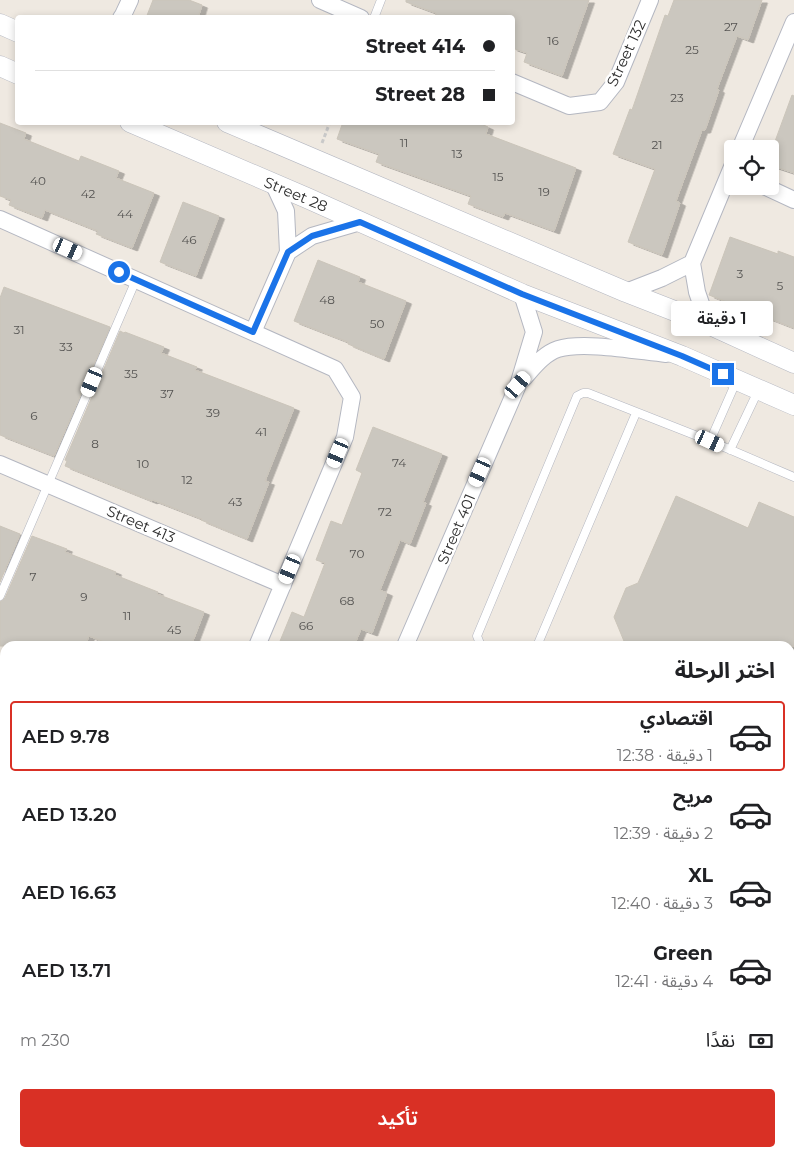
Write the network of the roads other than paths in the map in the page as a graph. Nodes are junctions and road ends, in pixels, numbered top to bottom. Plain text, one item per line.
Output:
1 (130, 0) edge
2 (320, 0) edge
3 (381, 0) edge
4 (650, 0) edge
5 (123, 15) edge
6 (354, 15) edge
7 (375, 15) edge
8 (794, 22) edge
9 (0, 24) edge
10 (15, 31) edge
11 (0, 66) edge
12 (15, 73) edge
13 (515, 83) edge
14 (137, 125) edge
15 (234, 125) edge
16 (744, 140) edge
17 (274, 184) junction
18 (724, 189) edge
19 (779, 193) edge
20 (794, 200) edge
21 (0, 219) edge
22 (360, 222) junction
23 (288, 252) junction
24 (692, 264) junction
25 (136, 280) junction
26 (626, 292) junction
27 (522, 294) junction
28 (708, 324) junction
29 (253, 332) junction
30 (682, 356) junction
31 (794, 363) edge
32 (737, 380) junction
33 (518, 385) junction
34 (758, 389) junction
35 (794, 405) edge
36 (636, 413) junction
37 (710, 441) junction
38 (730, 450) junction
39 (0, 464) edge
40 (794, 477) edge
41 (48, 484) junction
42 (283, 585) junction
43 (0, 596) edge
44 (259, 641) edge
45 (407, 641) edge
46 (478, 641) edge
47 (539, 641) edge

1 - 5 street
2 - 6 street
3 - 7 lane
4 - 13 street, Street 132
8 - 16 street
9 - 10 street
11 - 12 street
14 - 17 street, Street 28
15 - 26 street
17 - 22 street, Street 28
17 - 23 street
18 - 24 street
19 - 20 street
21 - 25 street
22 - 23 street
22 - 27 street, Street 28
23 - 29 street
24 - 26 street
24 - 28 street
25 - 29 street
25 - 41 lane
26 - 28 street
27 - 30 street, Street 28
27 - 33 street, Street 401
28 - 31 street
29 - 42 street
30 - 32 street, Street 28
30 - 33 street, Street 401
32 - 34 street, Street 28
32 - 37 lane
33 - 45 street, Street 401
34 - 35 street, Street 28
34 - 38 lane
36 - 37 lane
36 - 46 lane
36 - 47 lane
37 - 38 lane
38 - 40 lane
39 - 41 street, Street 413
41 - 42 street, Street 413
41 - 43 lane
42 - 44 street

